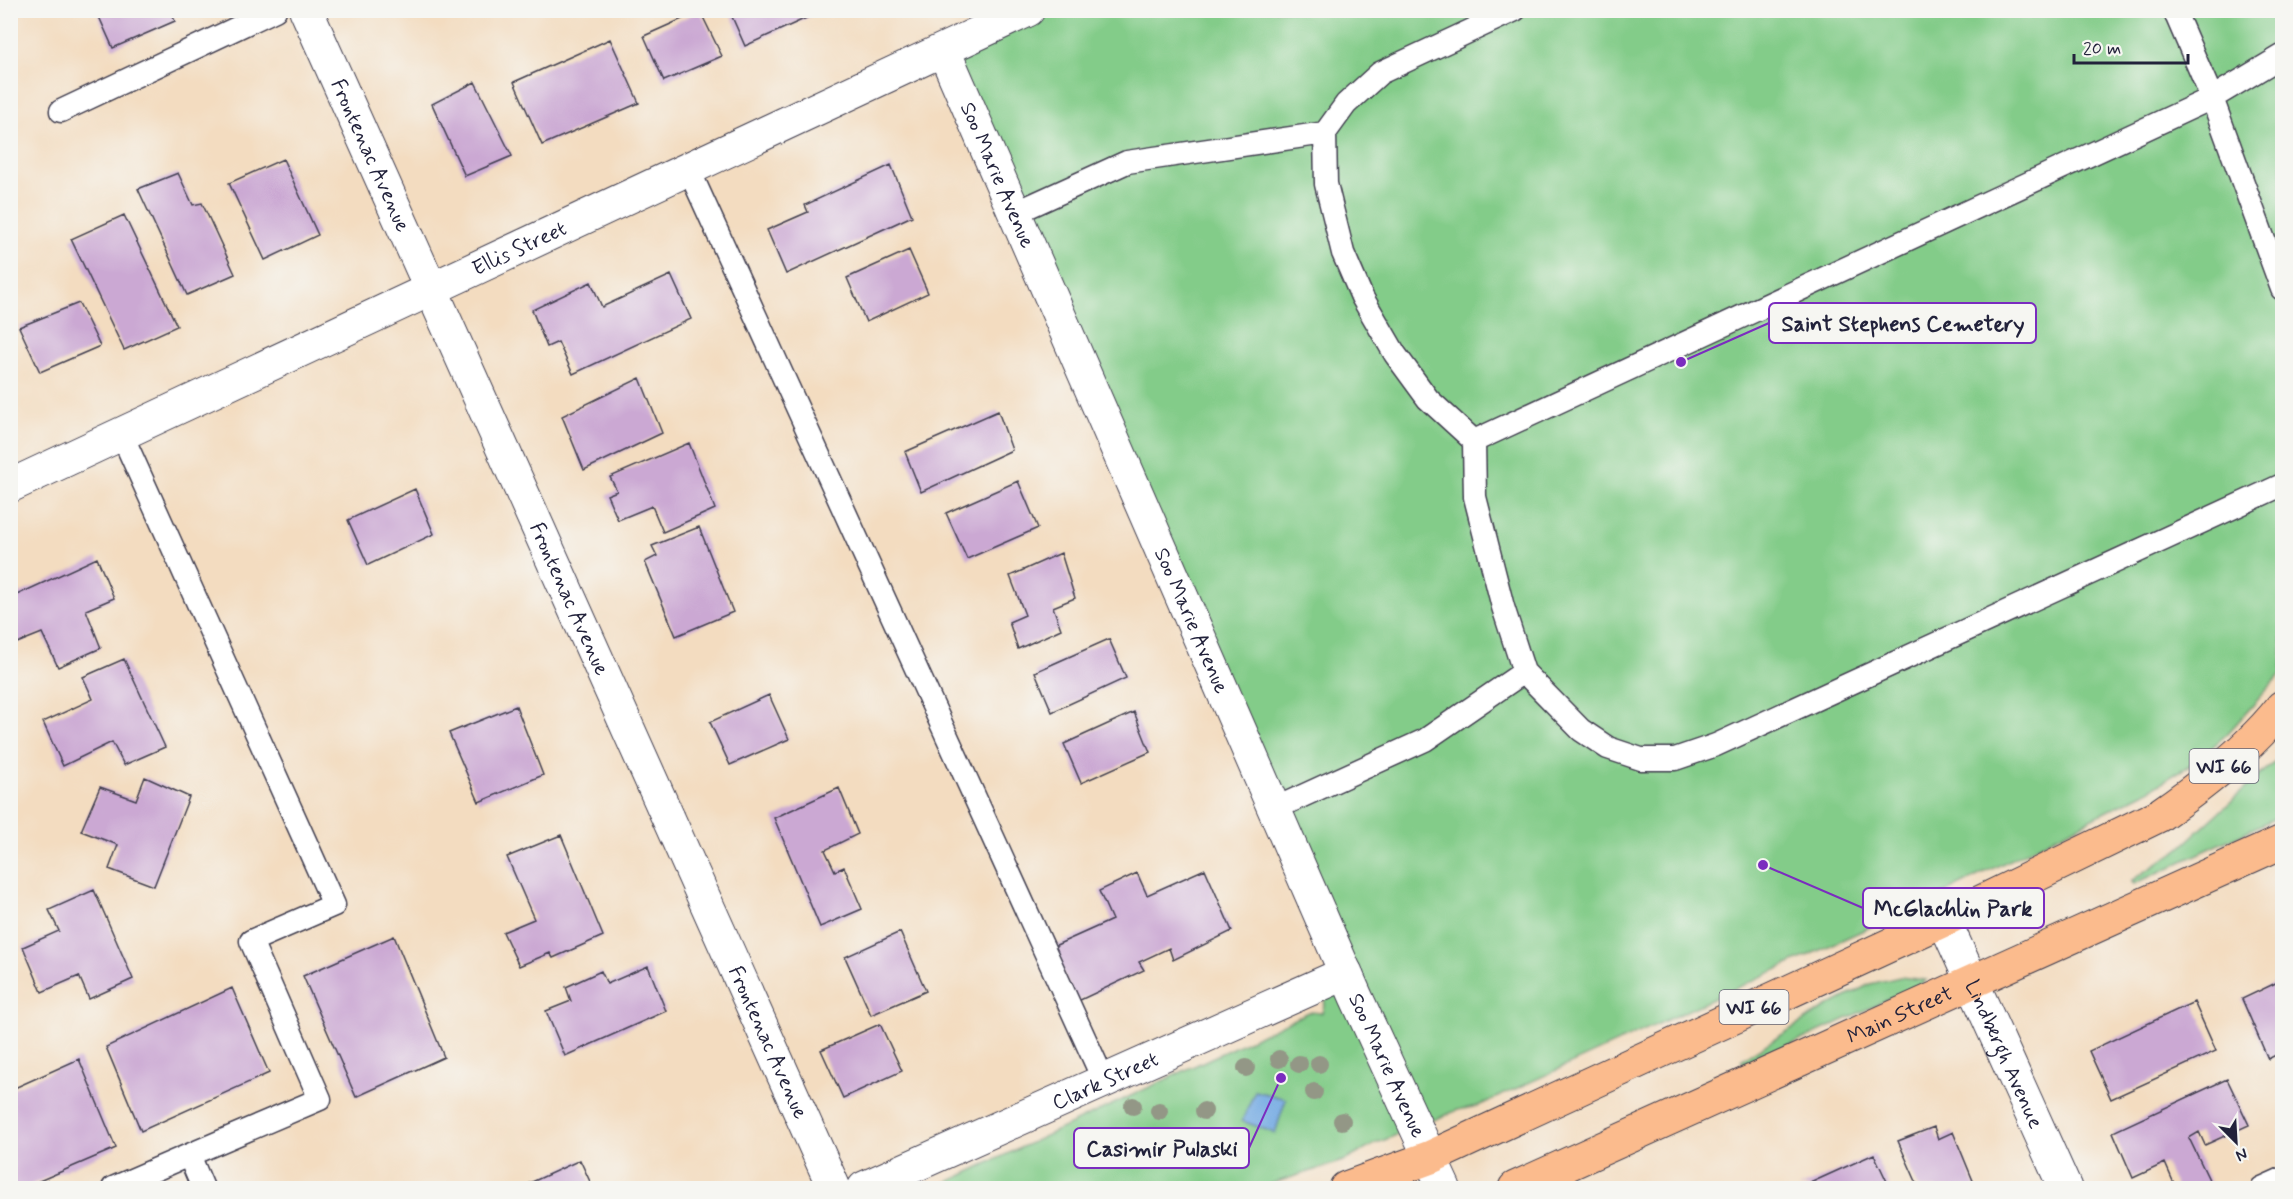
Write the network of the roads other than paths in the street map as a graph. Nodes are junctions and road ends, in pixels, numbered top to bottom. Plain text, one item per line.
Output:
1 (275, 10) edge
2 (306, 10) edge
3 (1028, 10) edge
4 (1515, 10) edge
5 (2174, 10) edge
6 (944, 51) junction
7 (2283, 56) edge
8 (2212, 98) junction
9 (62, 111) dead end
10 (1325, 133) junction
11 (689, 170) junction
12 (1015, 213) junction
13 (2283, 289) edge
14 (430, 290) junction
15 (122, 435) junction
16 (1474, 441) junction
17 (2283, 485) edge
18 (10, 486) edge
19 (1524, 672) junction
20 (2283, 707) edge
21 (1274, 809) junction
22 (2283, 842) edge
23 (1944, 920) junction
24 (1346, 973) junction
25 (1971, 982) junction
26 (1104, 1081) junction
27 (189, 1155) junction
28 (1431, 1157) junction
29 (2283, 1179) edge
30 (113, 1188) edge
31 (203, 1188) edge
32 (834, 1188) edge
33 (864, 1188) edge
34 (1346, 1188) edge
35 (1444, 1188) edge
36 (1515, 1188) edge
37 (2065, 1188) edge
38 (2262, 1188) edge

1 - 9 lane
2 - 14 street, Frontenac Avenue
3 - 6 street, Ellis Street
4 - 10 lane
5 - 8 lane
6 - 11 street, Ellis Street
6 - 12 street, Soo Marie Avenue
7 - 8 lane
8 - 13 lane
8 - 16 lane
10 - 12 lane
10 - 16 lane
11 - 14 street, Ellis Street
11 - 26 lane
12 - 21 street, Soo Marie Avenue
14 - 15 street, Ellis Street
14 - 32 street, Frontenac Avenue
15 - 18 street, Ellis Street
15 - 27 lane
16 - 19 lane
17 - 19 lane
19 - 21 lane
20 - 23 main road, WI 66
21 - 24 street, Soo Marie Avenue
22 - 25 main road, Main Street
23 - 25 street, Lindbergh Avenue
23 - 28 main road, WI 66
24 - 26 street, Clark Street
24 - 28 street, Soo Marie Avenue
25 - 36 main road, Main Street
25 - 37 street, Lindbergh Avenue
26 - 33 street, Clark Street
27 - 30 lane
27 - 31 lane
28 - 34 main road, WI 66
28 - 35 street, Soo Marie Avenue
29 - 38 lane

